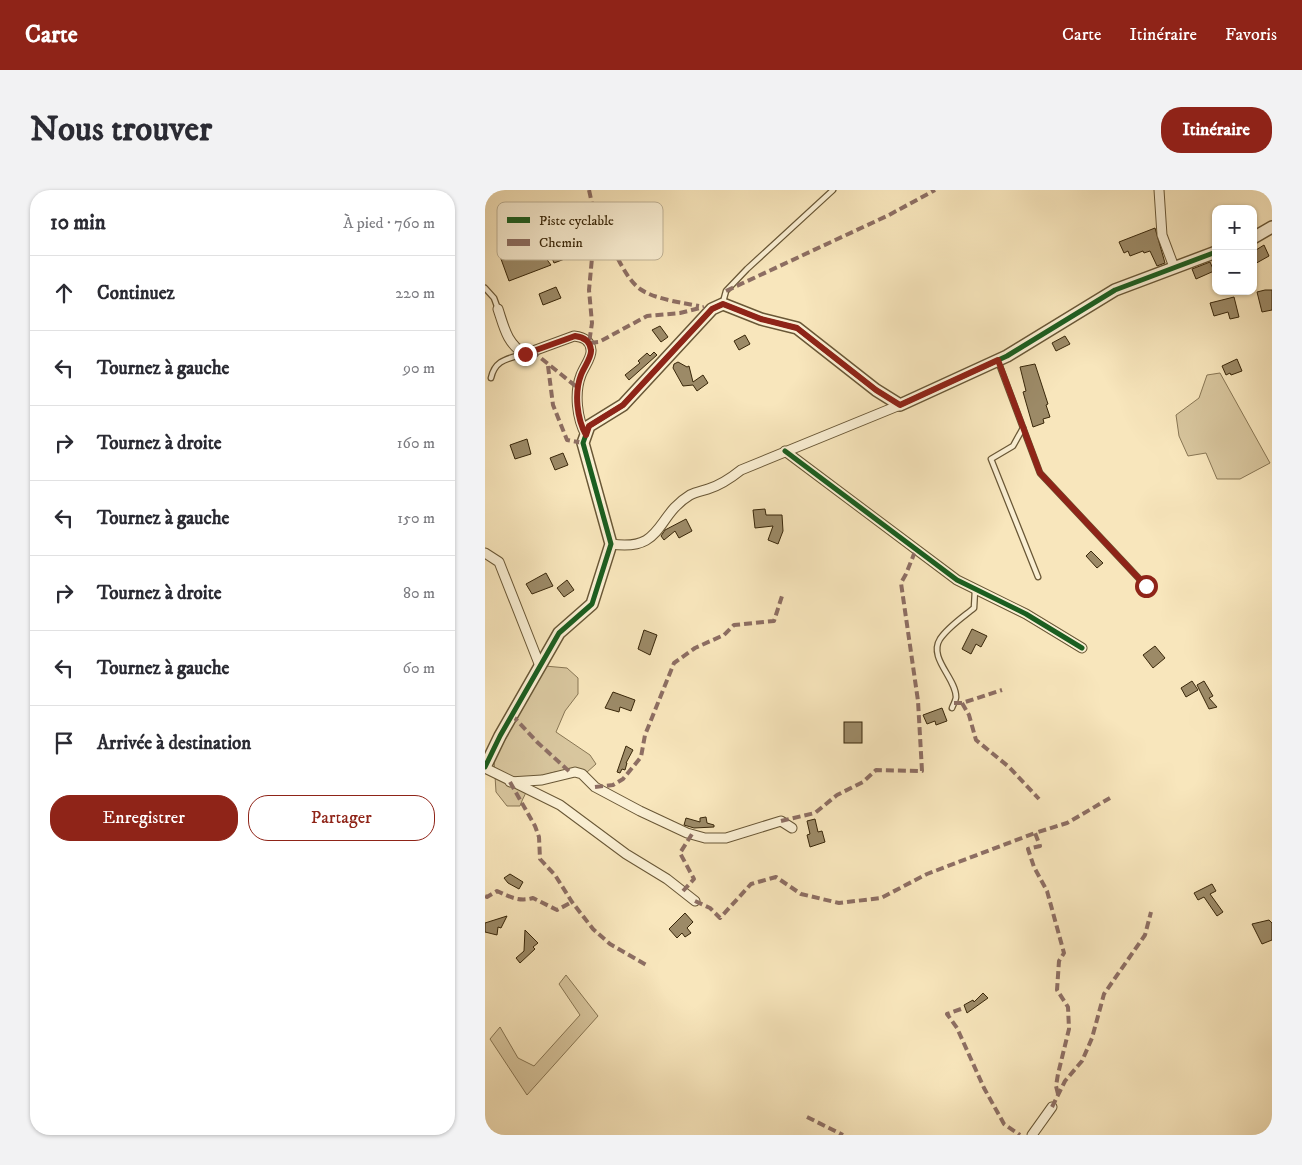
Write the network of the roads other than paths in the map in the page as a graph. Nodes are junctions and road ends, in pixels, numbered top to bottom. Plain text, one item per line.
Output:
1 (833, 190) edge
2 (1159, 190) edge
3 (1272, 227) edge
4 (1257, 236) edge
5 (1212, 253) edge
6 (1174, 267) junction
7 (485, 288) edge
8 (723, 304) junction
9 (498, 309) joint
10 (525, 354) junction
11 (998, 360) junction
12 (491, 378) dead end
13 (900, 405) junction
14 (1023, 428) junction
15 (586, 435) junction
16 (785, 451) junction
17 (611, 544) junction
18 (485, 553) edge
19 (1038, 577) dead end
20 (1146, 586) dead end
21 (975, 588) junction
22 (1082, 648) dead end
23 (539, 666) junction
24 (952, 708) dead end
25 (485, 768) edge
26 (510, 782) junction
27 (792, 828) dead end
28 (695, 901) dead end
29 (1052, 1107) dead end
30 (1032, 1135) edge

1 - 8 lane
2 - 6 street
3 - 4 street
5 - 6 street
6 - 11 street
7 - 9 lane
8 - 13 street
8 - 15 street
9 - 10 street
10 - 12 lane
10 - 15 street
11 - 13 street
11 - 14 lane
13 - 16 street
14 - 19 lane
14 - 20 lane
15 - 17 street
16 - 17 street
16 - 21 street
17 - 23 street
18 - 23 street
21 - 22 street
21 - 24 lane
23 - 25 street
25 - 26 street
26 - 27 street
26 - 28 street
29 - 30 street

